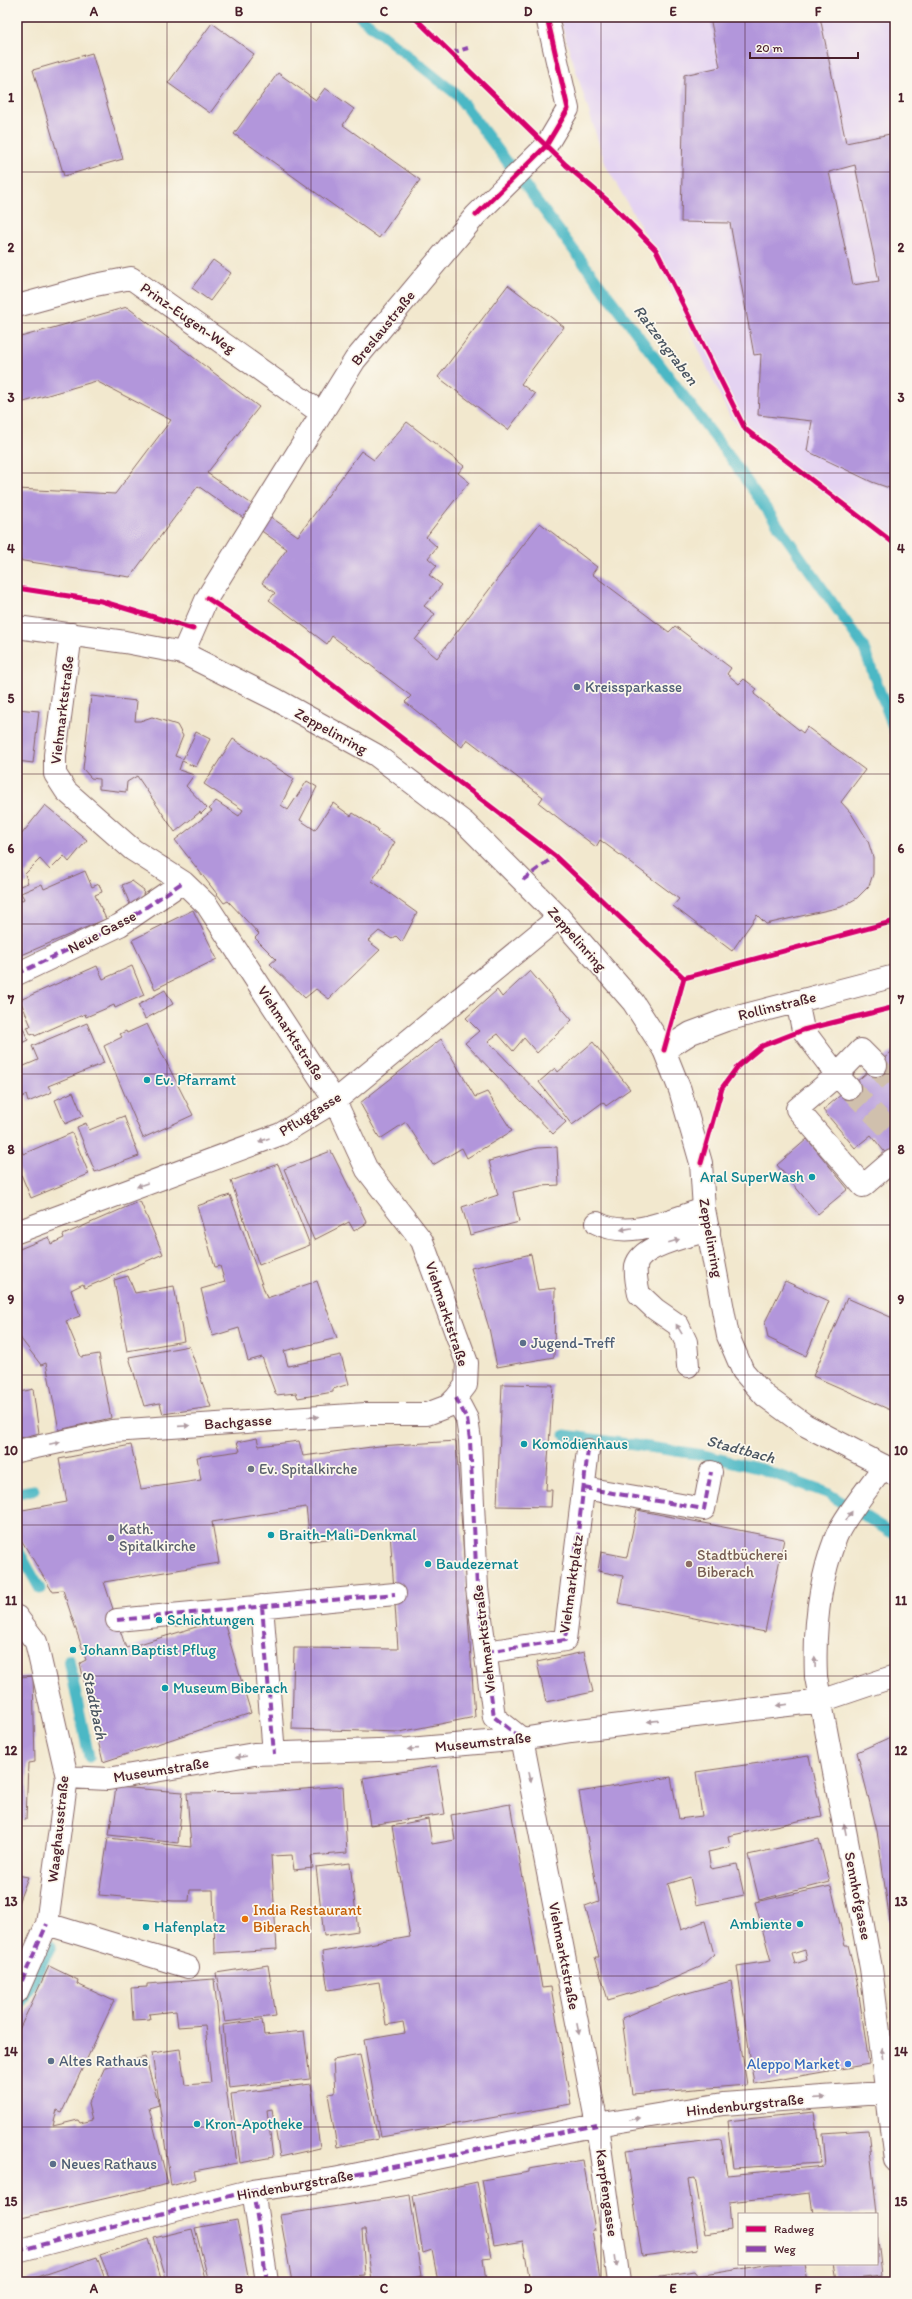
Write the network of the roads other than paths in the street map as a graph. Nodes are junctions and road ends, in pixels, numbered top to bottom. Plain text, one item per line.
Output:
1 (547, 17) edge
2 (17, 306) edge
3 (321, 413) junction
4 (17, 627) edge
5 (71, 634) junction
6 (183, 653) junction
7 (183, 882) junction
8 (559, 917) junction
9 (17, 974) edge
10 (895, 976) edge
11 (797, 1001) junction
12 (664, 1050) junction
13 (876, 1065) tunnel mouth
14 (843, 1082) junction
15 (334, 1101) junction
16 (892, 1161) dead end
17 (704, 1208) junction
18 (597, 1223) dead end
19 (709, 1230) junction
20 (17, 1232) edge
21 (688, 1366) dead end
22 (456, 1398) junction
23 (588, 1450) dead end
24 (17, 1451) edge
25 (890, 1470) edge
26 (711, 1472) dead end
27 (584, 1488) junction
28 (395, 1594) dead end
29 (262, 1606) junction
30 (17, 1617) edge
31 (117, 1620) dead end
32 (26, 1644) edge
33 (486, 1652) junction
34 (895, 1676) edge
35 (821, 1701) junction
36 (522, 1739) junction
37 (274, 1754) junction
38 (67, 1777) junction
39 (47, 1924) junction
40 (188, 1967) dead end
41 (17, 1992) edge
42 (891, 2093) edge
43 (586, 2127) junction
44 (895, 2160) edge
45 (253, 2190) junction
46 (17, 2251) edge
47 (267, 2282) edge
48 (620, 2282) edge

1 - 3 street, Breslaustraße
2 - 3 street, Prinz-Eugen-Weg
3 - 6 street, Breslaustraße
4 - 5 street, Zeppelinring
5 - 6 street, Zeppelinring
5 - 7 street, Viehmarktstraße
6 - 8 street, Zeppelinring
7 - 9 street, Neue Gasse
7 - 15 street, Viehmarktstraße
8 - 12 street, Zeppelinring
8 - 15 street, Pfluggasse
10 - 11 street, Rollinstraße
11 - 12 street, Rollinstraße
11 - 14 street
12 - 17 street, Zeppelinring
13 - 14 street
14 - 16 street
15 -> 20 street, Pfluggasse
15 - 22 street, Viehmarktstraße
17 -> 18 street
17 - 19 street, Zeppelinring
21 -> 19 street
19 - 25 street, Zeppelinring
24 -> 22 street, Bachgasse
22 - 33 street, Viehmarktstraße
23 - 27 street, Viehmarktplatz
35 -> 25 street
26 - 27 street
27 - 33 street, Viehmarktplatz
28 - 29 street
29 - 31 street
29 - 37 street
30 - 32 street, Waaghausstraße
32 - 38 street, Waaghausstraße
33 - 36 street, Viehmarktstraße
34 - 35 street, Museumstraße
35 -> 36 street, Museumstraße
42 -> 35 street, Sennhofgasse
36 -> 37 street, Museumstraße
36 -> 43 street, Viehmarktstraße
37 -> 38 street, Museumstraße
38 - 39 street, Waaghausstraße
39 - 40 street
39 - 41 street, Waaghausstraße
43 -> 42 street, Hindenburgstraße
42 - 44 street, Sennhofgasse
43 - 45 street, Hindenburgstraße
43 -> 48 street, Karpfengasse
45 - 46 street, Hindenburgstraße
45 - 47 street

